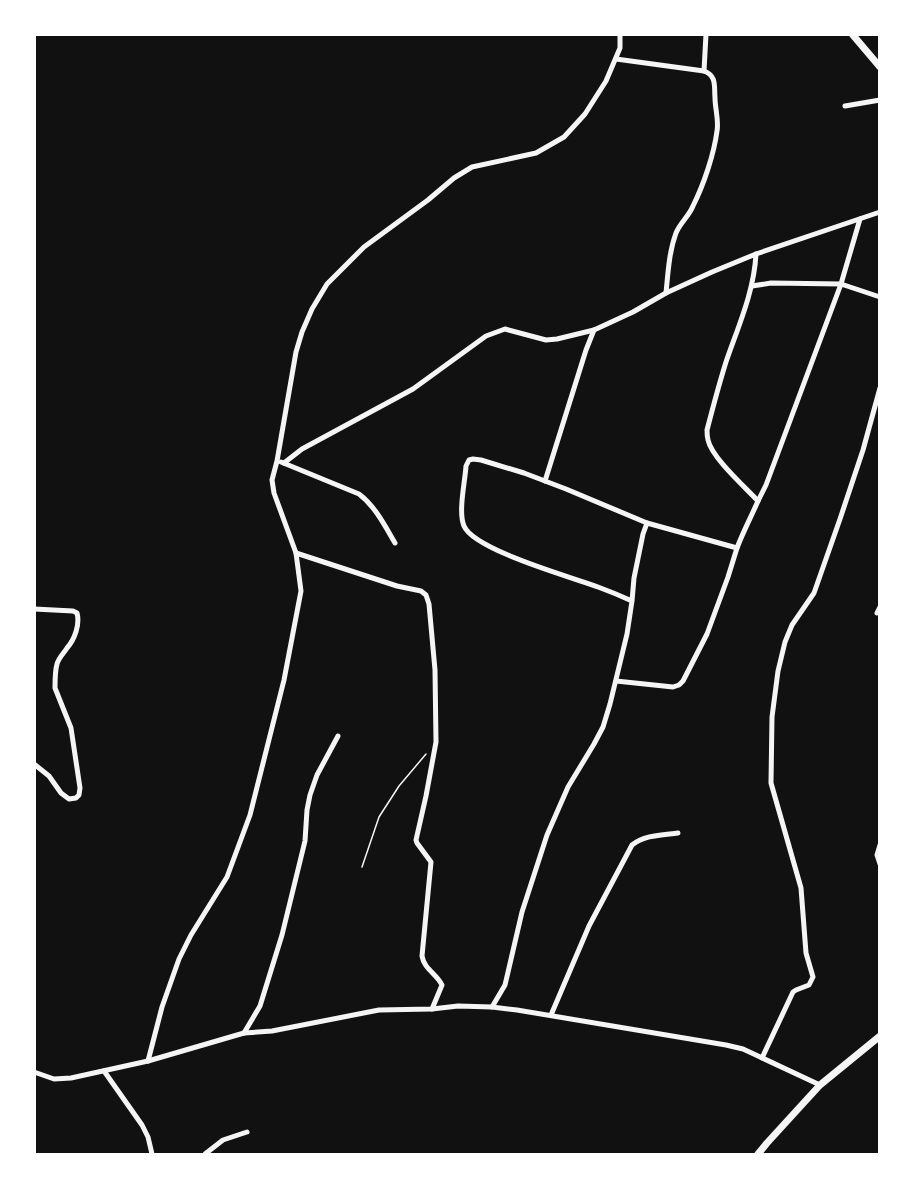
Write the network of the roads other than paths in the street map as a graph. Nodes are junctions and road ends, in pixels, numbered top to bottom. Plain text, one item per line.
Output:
1 (620, 34) edge
2 (706, 34) edge
3 (852, 34) edge
4 (616, 59) junction
5 (879, 67) edge
6 (704, 71) junction
7 (879, 100) edge
8 (845, 106) dead end
9 (879, 212) edge
10 (860, 219) junction
11 (756, 254) junction
12 (841, 284) junction
13 (752, 286) junction
14 (666, 293) junction
15 (879, 297) edge
16 (594, 330) junction
17 (879, 388) edge
18 (277, 461) junction
19 (284, 463) junction
20 (545, 481) junction
21 (758, 501) junction
22 (647, 523) junction
23 (395, 543) dead end
24 (737, 548) junction
25 (296, 553) junction
26 (632, 601) junction
27 (34, 609) edge
28 (616, 681) junction
29 (338, 736) dead end
30 (34, 764) edge
31 (678, 833) dead end
32 (879, 845) edge
33 (879, 864) edge
34 (492, 1007) junction
35 (432, 1009) junction
36 (551, 1015) junction
37 (244, 1033) junction
38 (879, 1036) edge
39 (762, 1058) junction
40 (148, 1061) junction
41 (104, 1071) junction
42 (34, 1072) edge
43 (820, 1085) junction
44 (247, 1132) dead end
45 (152, 1155) edge
46 (205, 1155) edge
47 (758, 1155) edge

1 - 4 street
2 - 6 street
3 - 5 street
4 - 6 street
4 - 18 street
6 - 14 street
7 - 8 street
9 - 10 street
10 - 11 street
10 - 12 street
11 - 13 street
11 - 14 street
12 - 13 street
12 - 15 street
12 - 21 street
13 - 21 street
14 - 16 street
16 - 19 street
16 - 20 street
17 - 39 street
18 - 19 street
18 - 25 street
19 - 23 street
20 - 22 street
20 - 26 street
21 - 24 street
22 - 24 street
22 - 26 street
24 - 28 street
25 - 35 street
25 - 40 street
26 - 28 street
27 - 30 street
28 - 34 street
29 - 37 street
31 - 36 street
32 - 33 street
34 - 35 street
34 - 36 street
35 - 37 street
36 - 39 street
37 - 40 street
38 - 43 street
39 - 43 street
40 - 41 street
41 - 42 street
41 - 45 street
43 - 47 street
44 - 46 street

